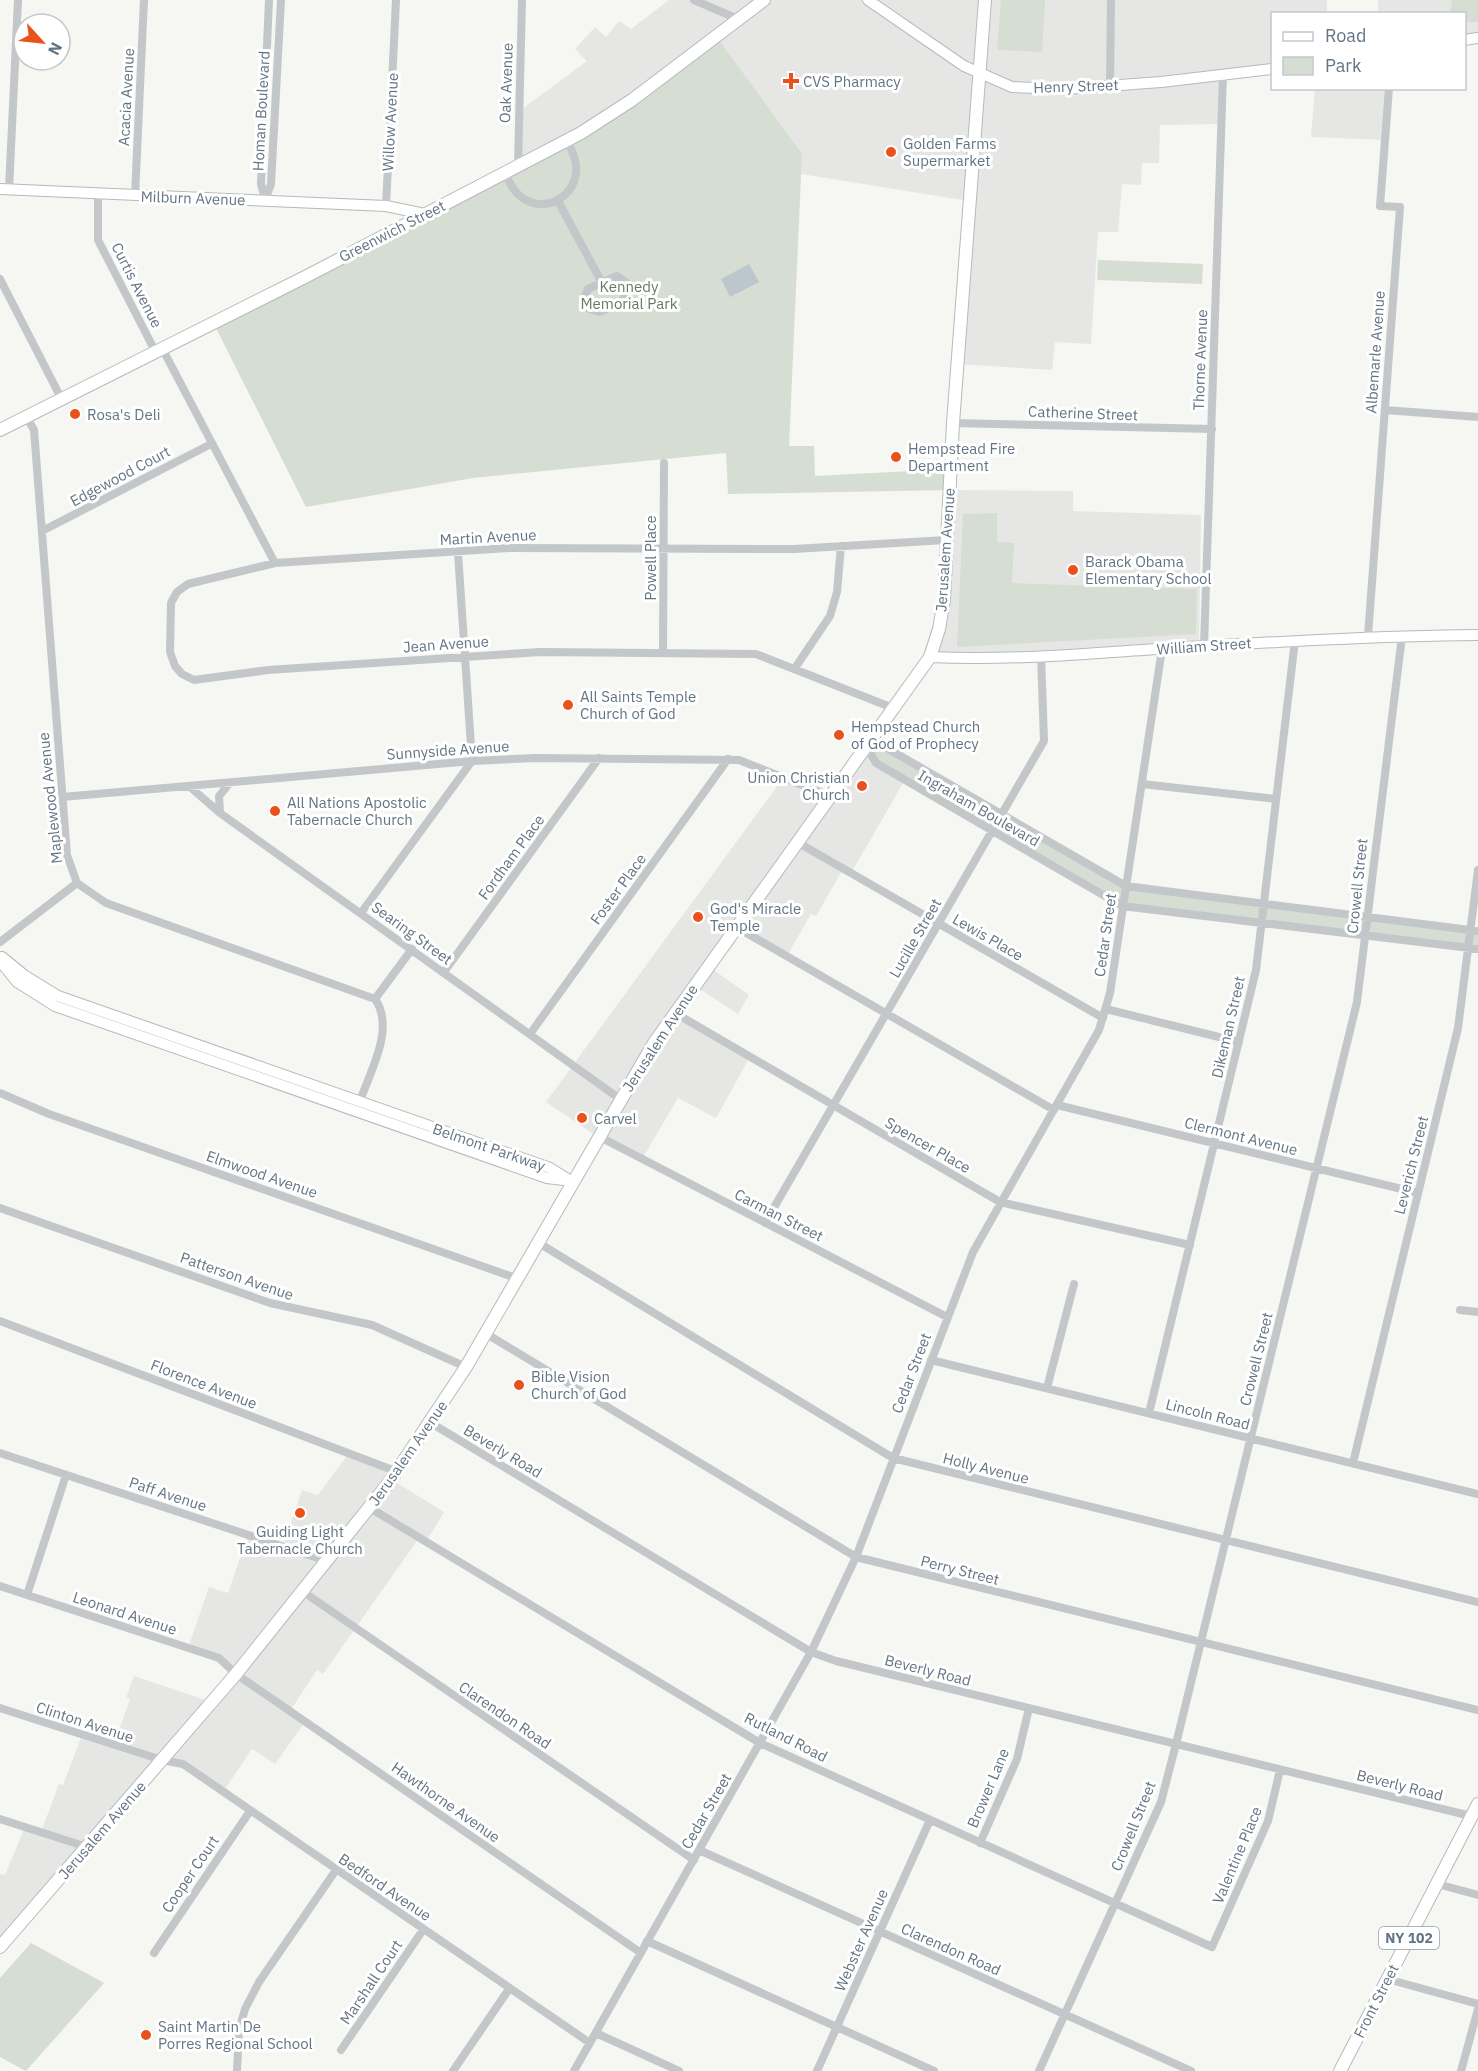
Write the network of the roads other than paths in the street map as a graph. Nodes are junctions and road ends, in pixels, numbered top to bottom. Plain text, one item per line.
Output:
1 (18, 0) edge
2 (144, 0) edge
3 (269, 0) edge
4 (281, 0) edge
5 (396, 0) edge
6 (522, 0) edge
7 (694, 0) edge
8 (764, 0) edge
9 (868, 0) edge
10 (985, 0) edge
11 (1111, 0) edge
12 (738, 19) junction
13 (1271, 69) edge
14 (978, 73) junction
15 (1223, 75) junction
16 (1110, 86) junction
17 (1389, 90) edge
18 (567, 140) junction
19 (518, 166) junction
20 (504, 173) junction
21 (4, 189) edge
22 (98, 194) junction
23 (135, 196) junction
24 (265, 201) junction
25 (558, 201) junction
26 (386, 206) junction
27 (425, 214) junction
28 (0, 279) edge
29 (601, 281) junction
30 (158, 349) junction
31 (61, 398) junction
32 (1385, 410) junction
33 (26, 416) junction
34 (1478, 417) edge
35 (953, 423) junction
36 (1212, 429) junction
37 (0, 430) edge
38 (211, 444) junction
39 (664, 464) dead end
40 (42, 531) junction
41 (946, 540) junction
42 (841, 546) junction
43 (663, 548) junction
44 (458, 553) junction
45 (275, 563) junction
46 (1478, 635) edge
47 (1368, 636) junction
48 (1402, 636) junction
49 (1295, 640) junction
50 (1204, 646) junction
51 (1162, 649) junction
52 (663, 653) junction
53 (1041, 655) junction
54 (464, 656) junction
55 (930, 657) junction
56 (795, 668) junction
57 (893, 708) junction
58 (866, 746) junction
59 (599, 758) junction
60 (728, 759) junction
61 (472, 761) junction
62 (230, 783) junction
63 (1142, 784) junction
64 (189, 786) junction
65 (830, 796) junction
66 (62, 797) junction
67 (1276, 800) junction
68 (220, 813) junction
69 (1002, 814) junction
70 (992, 831) junction
71 (797, 842) junction
72 (1478, 870) edge
73 (77, 883) junction
74 (1126, 886) junction
75 (1263, 905) junction
76 (1122, 906) junction
77 (361, 913) junction
78 (1365, 918) junction
79 (939, 924) junction
80 (1261, 924) junction
81 (736, 927) junction
82 (1474, 931) edge
83 (1364, 936) junction
84 (0, 942) edge
85 (1469, 948) junction
86 (412, 949) junction
87 (1478, 949) edge
88 (0, 955) edge
89 (0, 961) edge
90 (444, 972) junction
91 (375, 999) junction
92 (1106, 1009) junction
93 (675, 1013) junction
94 (886, 1015) junction
95 (104, 1017) junction
96 (1103, 1018) junction
97 (530, 1034) junction
98 (1239, 1042) junction
99 (0, 1093) edge
100 (620, 1099) junction
101 (358, 1106) junction
102 (834, 1106) junction
103 (1055, 1107) junction
104 (598, 1136) junction
105 (1215, 1144) junction
106 (1317, 1168) junction
107 (572, 1181) junction
108 (1418, 1193) junction
109 (1000, 1202) junction
110 (0, 1208) edge
111 (765, 1223) junction
112 (537, 1242) junction
113 (1190, 1245) junction
114 (516, 1278) junction
115 (1074, 1284) dead end
116 (1460, 1310) dead end
117 (1478, 1312) edge
118 (947, 1317) junction
119 (0, 1321) edge
120 (485, 1334) junction
121 (931, 1360) junction
122 (466, 1367) junction
123 (1047, 1388) junction
124 (1149, 1413) junction
125 (431, 1423) junction
126 (1251, 1438) junction
127 (0, 1454) edge
128 (894, 1458) junction
129 (1353, 1463) junction
130 (398, 1472) junction
131 (66, 1475) junction
132 (1478, 1494) edge
133 (370, 1508) junction
134 (1226, 1540) junction
135 (856, 1557) junction
136 (327, 1561) junction
137 (0, 1586) edge
138 (302, 1591) junction
139 (27, 1595) junction
140 (1478, 1602) edge
141 (1201, 1642) junction
142 (811, 1652) junction
143 (236, 1674) junction
144 (0, 1708) edge
145 (1029, 1708) junction
146 (1478, 1710) edge
147 (760, 1743) junction
148 (1176, 1744) junction
149 (162, 1760) junction
150 (1280, 1770) junction
151 (1478, 1804) edge
152 (250, 1811) junction
153 (1472, 1816) junction
154 (0, 1819) edge
155 (930, 1820) junction
156 (980, 1843) junction
157 (87, 1847) junction
158 (699, 1850) junction
159 (694, 1860) junction
160 (336, 1870) junction
161 (1437, 1884) junction
162 (1478, 1895) edge
163 (1115, 1904) junction
164 (423, 1930) junction
165 (880, 1931) junction
166 (647, 1941) junction
167 (0, 1947) edge
168 (1212, 1947) joint
169 (154, 1953) dead end
170 (641, 1953) junction
171 (1387, 1979) junction
172 (509, 1989) junction
173 (1478, 2004) edge
174 (1478, 2009) edge
175 (1064, 2015) junction
176 (837, 2027) junction
177 (596, 2033) junction
178 (590, 2043) junction
179 (341, 2050) dead end
180 (1041, 2067) edge
181 (237, 2071) edge
182 (453, 2071) edge
183 (574, 2071) edge
184 (679, 2071) edge
185 (817, 2071) edge
186 (934, 2071) edge
187 (1191, 2071) edge
188 (1340, 2071) edge
189 (1461, 2071) edge

1 - 21 street
2 - 23 street, Acacia Avenue
3 - 24 street, Homan Boulevard
4 - 24 street, Homan Boulevard
5 - 26 street, Willow Avenue
6 - 19 street, Oak Avenue
7 - 12 street
8 - 12 main road, Greenwich Street
9 - 14 street, Henry Street
10 - 14 main road, Jerusalem Avenue
11 - 16 street
12 - 18 main road, Greenwich Street
13 - 15 street, Henry Street
14 - 16 street, Henry Street
14 - 35 main road, Jerusalem Avenue
15 - 16 street, Henry Street
15 - 36 street, Thorne Avenue
17 - 32 street, Albemarle Avenue
18 - 19 main road, Greenwich Street
18 - 25 street
19 - 20 main road, Greenwich Street
20 - 25 street
20 - 27 main road, Greenwich Street
21 - 22 street, Milburn Avenue
22 - 23 street, Milburn Avenue
22 - 30 street, Curtis Avenue
23 - 24 street, Milburn Avenue
24 - 26 street, Milburn Avenue
25 - 29 street
26 - 27 street
27 - 30 main road, Greenwich Street
28 - 31 street
29 - 29 street
30 - 31 main road, Greenwich Street
30 - 38 street
31 - 33 main road, Greenwich Street
32 - 34 street
32 - 47 street, Albemarle Avenue
33 - 37 main road, Greenwich Street
33 - 40 street, Maplewood Avenue
35 - 36 street, Catherine Street
35 - 41 main road, Jerusalem Avenue
36 - 50 street, Thorne Avenue
38 - 40 street, Edgewood Court
38 - 45 street
39 - 43 street, Powell Place
40 - 66 street, Maplewood Avenue
41 - 42 street, Martin Avenue
41 - 55 main road, Jerusalem Avenue
42 - 43 street, Martin Avenue
42 - 56 street
43 - 44 street, Martin Avenue
43 - 52 street, Powell Place
44 - 45 street, Martin Avenue
44 - 54 street
45 - 54 street, Jean Avenue
46 - 48 street, William Street
47 - 48 street, William Street
47 - 49 street, William Street
48 - 78 street, Crowell Street
49 - 50 street, William Street
49 - 67 street, Dikeman Street
50 - 51 street, William Street
51 - 53 street, William Street
51 - 63 street, Cedar Street
52 - 54 street, Jean Avenue
52 - 56 street, Jean Avenue
53 - 55 street, William Street
53 - 69 street, Lucille Street
54 - 61 street
55 - 57 main road, Jerusalem Avenue
56 - 57 street, Jean Avenue
57 - 58 main road, Jerusalem Avenue
58 - 65 main road, Jerusalem Avenue
58 - 69 street, Ingraham Boulevard
58 - 70 street, Ingraham Boulevard
59 - 60 street, Sunnyside Avenue
59 - 61 street, Sunnyside Avenue
59 - 90 street, Fordham Place
60 - 65 street, Sunnyside Avenue
60 - 97 street, Foster Place
61 - 62 street, Sunnyside Avenue
61 - 77 street
62 - 64 street, Sunnyside Avenue
62 - 68 street
63 - 67 street
63 - 74 street, Cedar Street
64 - 66 street, Sunnyside Avenue
64 - 68 street, Searing Street
65 - 71 main road, Jerusalem Avenue
66 - 73 street, Maplewood Avenue
67 - 75 street, Dikeman Street
68 - 77 street, Searing Street
69 - 70 street, Lucille Street
69 - 74 street, Ingraham Boulevard
70 - 76 street, Ingraham Boulevard
70 - 79 street, Lucille Street
71 - 79 street, Lewis Place
71 - 81 main road, Jerusalem Avenue
72 - 82 street, Leverich Street
73 - 84 street
73 - 91 street
74 - 75 street, Ingraham Boulevard
74 - 76 street, Cedar Street
75 - 78 street, Ingraham Boulevard
75 - 80 street, Dikeman Street
76 - 80 street, Ingraham Boulevard
76 - 92 street, Cedar Street
77 - 86 street, Searing Street
78 - 82 street, Ingraham Boulevard
78 - 83 street, Crowell Street
79 - 94 street, Lucille Street
79 - 96 street, Lewis Place
80 - 83 street, Ingraham Boulevard
80 - 98 street, Dikeman Street
81 - 93 main road, Jerusalem Avenue
81 - 94 street, Clermont Avenue
82 - 85 street, Leverich Street
83 - 85 street, Ingraham Boulevard
83 - 106 street, Crowell Street
85 - 87 street, Ingraham Boulevard
85 - 108 street, Leverich Street
86 - 90 street, Searing Street
86 - 91 street
88 - 95 street, Belmont Parkway
89 - 95 street, Belmont Parkway
90 - 97 street, Searing Street
91 - 101 street
92 - 96 street, Cedar Street
92 - 98 street
93 - 100 main road, Jerusalem Avenue
93 - 102 street, Spencer Place
94 - 102 street, Lucille Street
94 - 103 street, Clermont Avenue
95 - 101 street, Belmont Parkway
96 - 103 street, Cedar Street
97 - 100 street, Searing Street
98 - 105 street, Dikeman Street
99 - 114 street, Elmwood Avenue
100 - 104 main road, Jerusalem Avenue
101 - 107 street, Belmont Parkway
102 - 109 street, Spencer Place
102 - 111 street, Lucille Street
103 - 105 street, Clermont Avenue
103 - 109 street, Cedar Street
104 - 107 main road, Jerusalem Avenue
104 - 111 street, Carman Street
105 - 106 street, Clermont Avenue
105 - 113 street, Dikeman Street
106 - 108 street, Clermont Avenue
106 - 126 street, Crowell Street
107 - 112 main road, Jerusalem Avenue
108 - 129 street, Leverich Street
109 - 113 street, Spencer Place
109 - 118 street, Cedar Street
110 - 122 street, Patterson Avenue
111 - 118 street, Carman Street
112 - 114 main road, Jerusalem Avenue
112 - 128 street, Holly Avenue
113 - 124 street, Dikeman Street
114 - 120 main road, Jerusalem Avenue
115 - 123 street
116 - 117 street
118 - 121 street, Cedar Street
119 - 130 street, Florence Avenue
120 - 122 main road, Jerusalem Avenue
120 - 135 street, Perry Street
121 - 123 street, Lincoln Road
121 - 128 street, Cedar Street
122 - 125 main road, Jerusalem Avenue
123 - 124 street, Lincoln Road
124 - 126 street, Lincoln Road
125 - 130 main road, Jerusalem Avenue
125 - 142 street, Beverly Road
126 - 129 street, Lincoln Road
126 - 134 street, Crowell Street
127 - 131 street, Paff Avenue
128 - 134 street, Holly Avenue
128 - 135 street, Cedar Street
129 - 132 street, Lincoln Road
130 - 133 main road, Jerusalem Avenue
131 - 136 street, Paff Avenue
131 - 139 street
133 - 136 main road, Jerusalem Avenue
133 - 147 street, Rutland Road
134 - 140 street, Holly Avenue
134 - 141 street, Crowell Street
135 - 141 street, Perry Street
135 - 142 street, Cedar Street
136 - 138 main road, Jerusalem Avenue
137 - 139 street, Leonard Avenue
138 - 143 main road, Jerusalem Avenue
138 - 159 street, Clarendon Road
139 - 143 street, Leonard Avenue
141 - 146 street, Perry Street
141 - 148 street, Crowell Street
142 - 145 street, Beverly Road
142 - 147 street, Cedar Street
143 - 149 main road, Jerusalem Avenue
143 - 170 street, Hawthorne Avenue
144 - 149 street, Clinton Avenue
145 - 148 street, Beverly Road
145 - 156 street, Brower Lane
147 - 155 street, Rutland Road
147 - 158 street, Cedar Street
148 - 150 street, Beverly Road
148 - 163 street, Crowell Street
149 - 152 street, Bedford Avenue
149 - 157 main road, Jerusalem Avenue
150 - 153 street, Beverly Road
150 - 168 street, Valentine Place
151 - 153 main road, Front Street / NY 102
152 - 160 street, Bedford Avenue
152 - 169 street, Cooper Court
153 - 161 main road, Front Street / NY 102
154 - 157 street
155 - 156 street, Rutland Road
155 - 165 street, Webster Avenue
156 - 163 street, Rutland Road
157 - 167 main road, Jerusalem Avenue
158 - 159 street, Cedar Street
158 - 165 street, Clarendon Road
159 - 166 street, Cedar Street
160 - 164 street, Bedford Avenue
160 - 181 street
161 - 162 street
161 - 171 main road, Front Street / NY 102
163 - 168 street, Rutland Road
163 - 175 street, Crowell Street
164 - 172 street, Bedford Avenue
164 - 179 street, Marshall Court
165 - 175 street, Clarendon Road
165 - 176 street, Webster Avenue
166 - 170 street, Cedar Street
166 - 176 street
170 - 177 street, Cedar Street
171 - 173 street
171 - 188 main road, Front Street / NY 102
172 - 178 street, Bedford Avenue
172 - 182 street
174 - 189 street
175 - 180 street, Crowell Street
175 - 187 street, Clarendon Road
176 - 185 street, Webster Avenue
176 - 186 street
177 - 178 street, Cedar Street
177 - 184 street
178 - 183 street, Cedar Street

